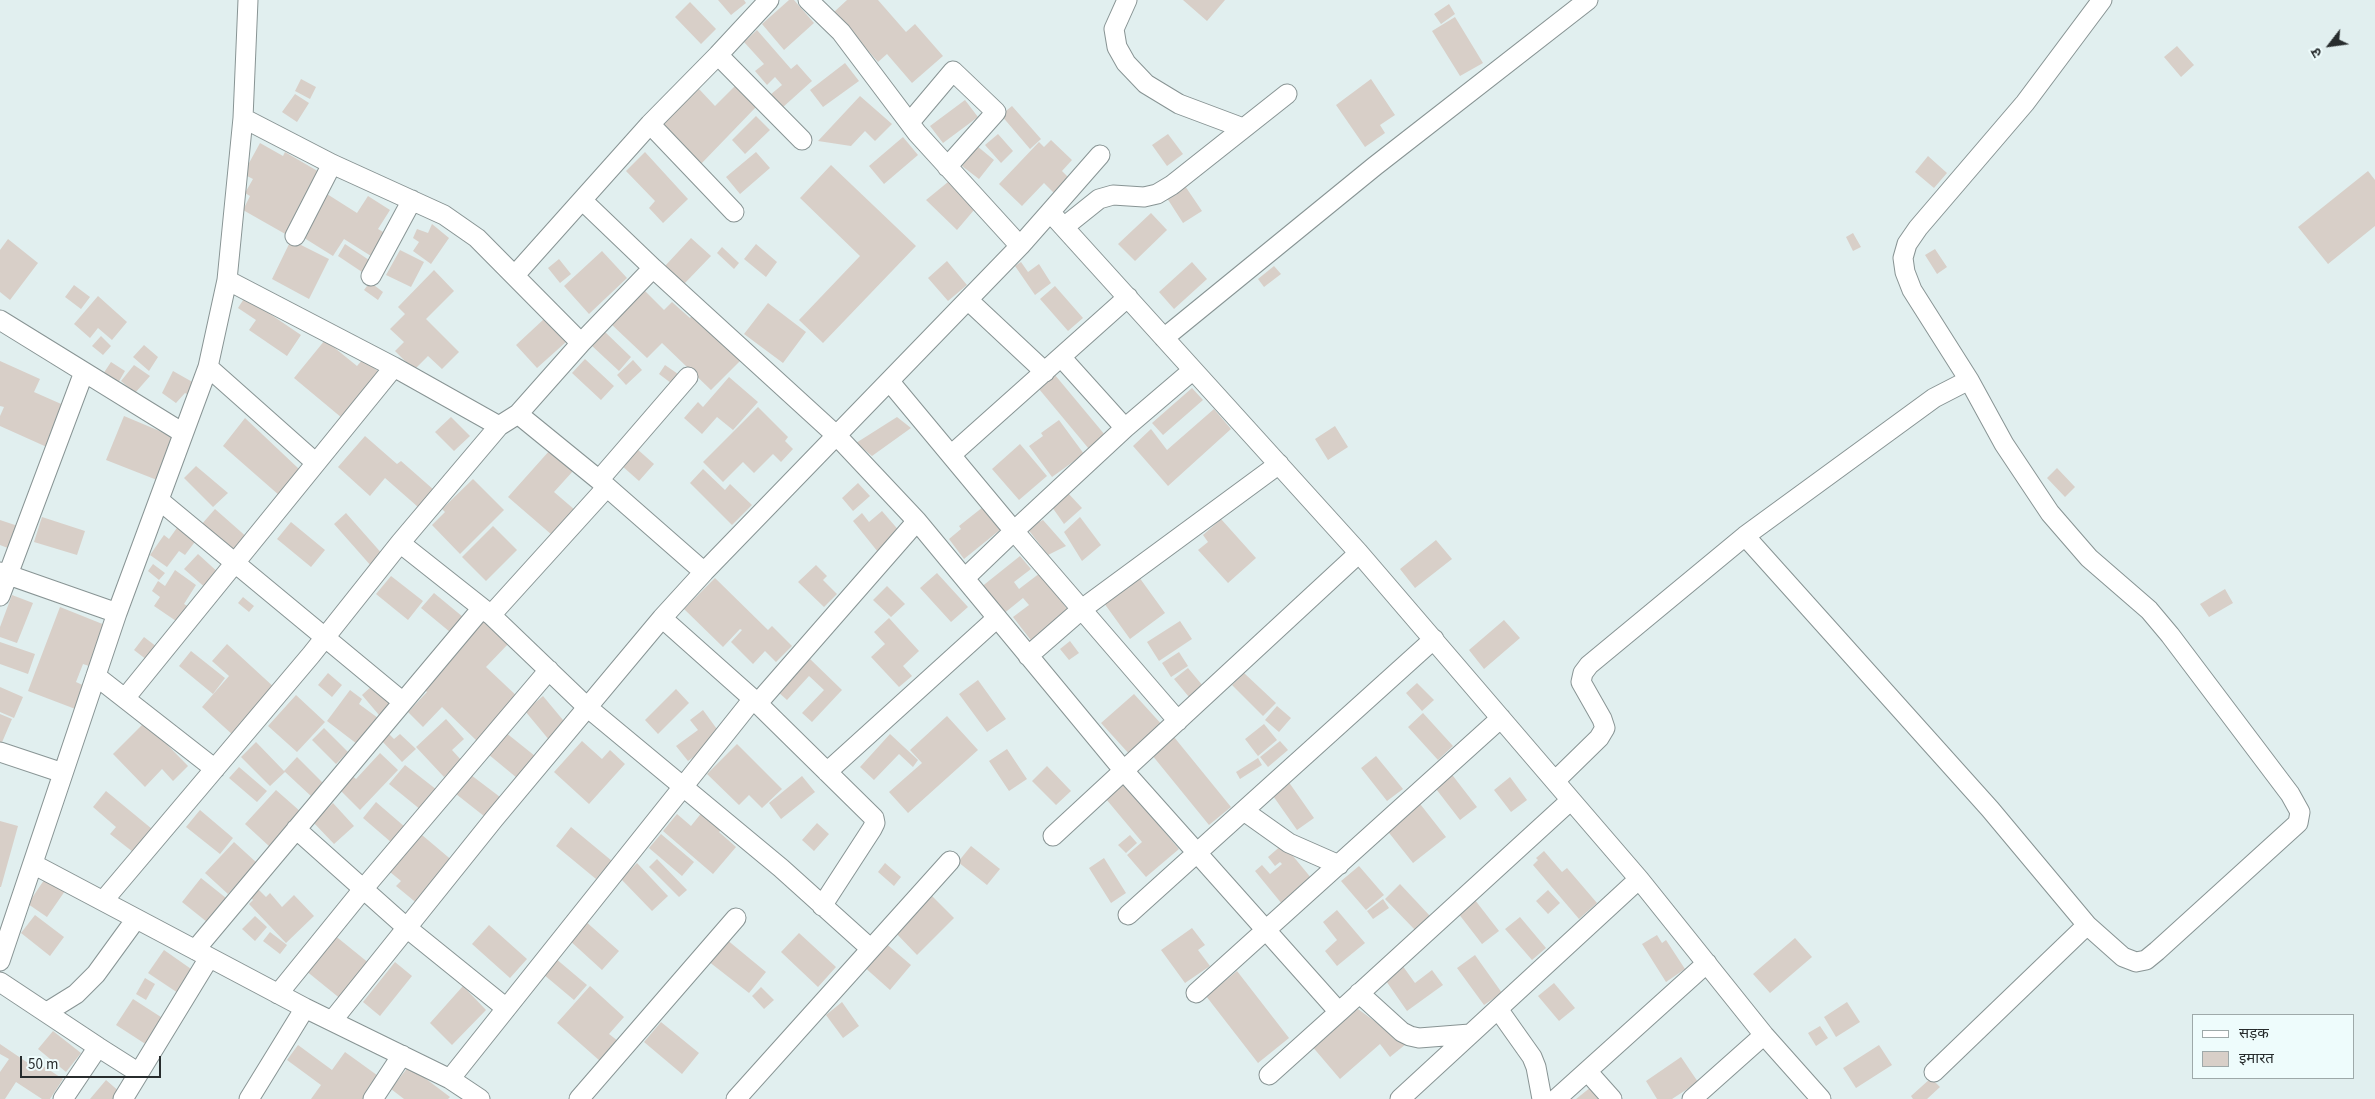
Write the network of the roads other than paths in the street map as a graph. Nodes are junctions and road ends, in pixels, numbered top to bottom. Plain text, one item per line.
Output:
1 (248, 0) edge
2 (769, 0) edge
3 (808, 0) edge
4 (1127, 0) edge
5 (1588, 0) edge
6 (2102, 0) edge
7 (718, 55) junction
8 (1287, 94) dead end
9 (243, 118) junction
10 (910, 122) junction
11 (650, 124) junction
12 (1243, 128) junction
13 (802, 140) dead end
14 (1100, 155) dead end
15 (332, 164) junction
16 (947, 167) junction
17 (412, 200) junction
18 (582, 200) junction
19 (734, 212) dead end
20 (1050, 212) junction
21 (1064, 226) junction
22 (295, 236) dead end
23 (1020, 246) junction
24 (653, 268) junction
25 (515, 275) junction
26 (371, 276) dead end
27 (227, 280) junction
28 (1128, 297) junction
29 (968, 300) junction
30 (0, 320) edge
31 (1164, 338) junction
32 (581, 343) junction
33 (1061, 357) junction
34 (394, 366) junction
35 (208, 367) junction
36 (1193, 370) junction
37 (84, 372) junction
38 (1045, 372) junction
39 (688, 377) dead end
40 (1969, 380) junction
41 (890, 382) junction
42 (518, 414) junction
43 (499, 426) junction
44 (1125, 428) junction
45 (183, 433) junction
46 (837, 436) junction
47 (952, 455) junction
48 (316, 463) junction
49 (1279, 464) junction
50 (603, 483) junction
51 (158, 500) junction
52 (917, 521) junction
53 (1014, 531) junction
54 (1745, 536) junction
55 (400, 543) junction
56 (1359, 552) junction
57 (234, 563) junction
58 (704, 572) junction
59 (4, 573) edge
60 (965, 578) junction
61 (0, 596) edge
62 (1082, 609) junction
63 (487, 611) junction
64 (117, 613) junction
65 (662, 618) junction
66 (997, 618) junction
67 (325, 637) junction
68 (1434, 640) junction
69 (1028, 656) junction
70 (549, 670) junction
71 (96, 676) junction
72 (126, 697) junction
73 (403, 702) junction
74 (755, 702) junction
75 (587, 707) junction
76 (1501, 718) junction
77 (1178, 721) junction
78 (0, 752) edge
79 (215, 769) junction
80 (1124, 771) junction
81 (827, 772) junction
82 (63, 774) junction
83 (1555, 781) junction
84 (684, 788) junction
85 (1571, 800) junction
86 (1244, 812) junction
87 (296, 829) junction
88 (1053, 836) dead end
89 (1197, 853) junction
90 (950, 862) dead end
91 (33, 864) junction
92 (1339, 865) junction
93 (1639, 879) junction
94 (364, 888) junction
95 (103, 901) junction
96 (822, 906) junction
97 (1128, 915) dead end
98 (736, 918) dead end
99 (136, 919) junction
100 (2087, 926) junction
101 (407, 928) junction
102 (1267, 931) junction
103 (871, 949) junction
104 (202, 954) junction
105 (0, 961) edge
106 (1707, 963) junction
107 (0, 982) edge
108 (1196, 993) dead end
109 (1359, 993) junction
110 (278, 994) junction
111 (305, 1008) junction
112 (506, 1008) junction
113 (1498, 1010) junction
114 (47, 1012) junction
115 (1339, 1012) junction
116 (332, 1021) junction
117 (1470, 1034) junction
118 (1764, 1035) junction
119 (98, 1047) junction
120 (402, 1056) junction
121 (1587, 1071) junction
122 (139, 1072) junction
123 (1934, 1072) dead end
124 (1269, 1075) dead end
125 (450, 1079) junction
126 (470, 1096) edge
127 (63, 1099) edge
128 (123, 1099) edge
129 (249, 1099) edge
130 (373, 1099) edge
131 (579, 1099) edge
132 (736, 1099) edge
133 (1400, 1099) edge
134 (1542, 1099) edge
135 (1556, 1099) edge
136 (1612, 1099) edge
137 (1692, 1099) edge
138 (1821, 1099) edge

1 - 9 street
2 - 7 street
3 - 10 street
4 - 12 street
5 - 31 street
6 - 40 street
7 - 11 street
7 - 13 street
8 - 12 street
9 - 15 street
9 - 27 street
10 - 16 street
10 - 16 street
11 - 18 street
11 - 19 street
12 - 21 street
14 - 20 street
15 - 17 street
15 - 22 street
16 - 23 street
17 - 25 street
17 - 26 street
18 - 24 street
18 - 25 street
20 - 21 street
20 - 23 street
21 - 28 street
23 - 29 street
24 - 32 street
24 - 46 street
25 - 32 street
27 - 34 street
27 - 35 street
28 - 31 street
28 - 33 street
29 - 38 street
29 - 41 street
30 - 37 street
31 - 36 street
32 - 42 street
33 - 38 street
33 - 44 street
34 - 43 street
34 - 48 street
35 - 45 street
35 - 48 street
36 - 44 street
36 - 49 street
37 - 45 street
37 - 59 street
38 - 47 street
39 - 50 street
40 - 54 street
40 - 100 street
41 - 46 street
41 - 47 street
42 - 43 street
42 - 50 street
43 - 55 street
44 - 53 street
45 - 51 street
46 - 52 street
46 - 58 street
47 - 53 street
48 - 57 street
49 - 56 street
49 - 62 street
50 - 58 street
50 - 63 street
51 - 57 street
51 - 64 street
52 - 60 street
52 - 74 street
53 - 60 street
53 - 62 street
54 - 83 street
54 - 100 street
55 - 63 street
55 - 67 street
56 - 68 street
56 - 77 street
57 - 67 street
57 - 72 street
58 - 65 street
59 - 61 street
59 - 64 street
60 - 66 street
62 - 69 street
62 - 77 street
63 - 70 street
63 - 73 street
64 - 71 street
65 - 74 street
65 - 75 street
66 - 69 street
66 - 81 street
67 - 73 street
67 - 79 street
68 - 76 street
68 - 86 street
69 - 80 street
70 - 75 street
70 - 94 street
71 - 72 street
71 - 82 street
72 - 79 street
73 - 87 street
74 - 81 street
74 - 84 street
75 - 84 street
75 - 101 street
76 - 83 street
76 - 92 street
77 - 80 street
78 - 82 street
79 - 95 street
80 - 88 street
80 - 89 street
81 - 96 street
82 - 91 street
83 - 85 street
84 - 96 street
84 - 112 street
85 - 93 street
85 - 109 street
86 - 89 street
86 - 92 street
87 - 94 street
87 - 104 street
89 - 97 street
89 - 102 street
90 - 103 street
91 - 95 street
91 - 105 street
92 - 102 street
93 - 106 street
93 - 113 street
94 - 101 street
94 - 110 street
95 - 99 street
96 - 103 street
98 - 131 street
99 - 104 street
99 - 114 street
100 - 123 street
101 - 112 street
101 - 116 street
102 - 108 street
102 - 115 street
103 - 132 street
104 - 110 street
104 - 122 street
106 - 118 street
106 - 121 street
107 - 114 street
109 - 115 street
109 - 117 street
110 - 111 street
111 - 116 street
111 - 129 street
112 - 125 street
113 - 117 street
113 - 134 street
114 - 119 street
115 - 124 street
116 - 120 street
117 - 133 street
118 - 137 street
118 - 138 street
119 - 122 street
119 - 127 street
120 - 125 street
120 - 130 street
121 - 135 street
121 - 136 street
122 - 128 street
125 - 126 street

